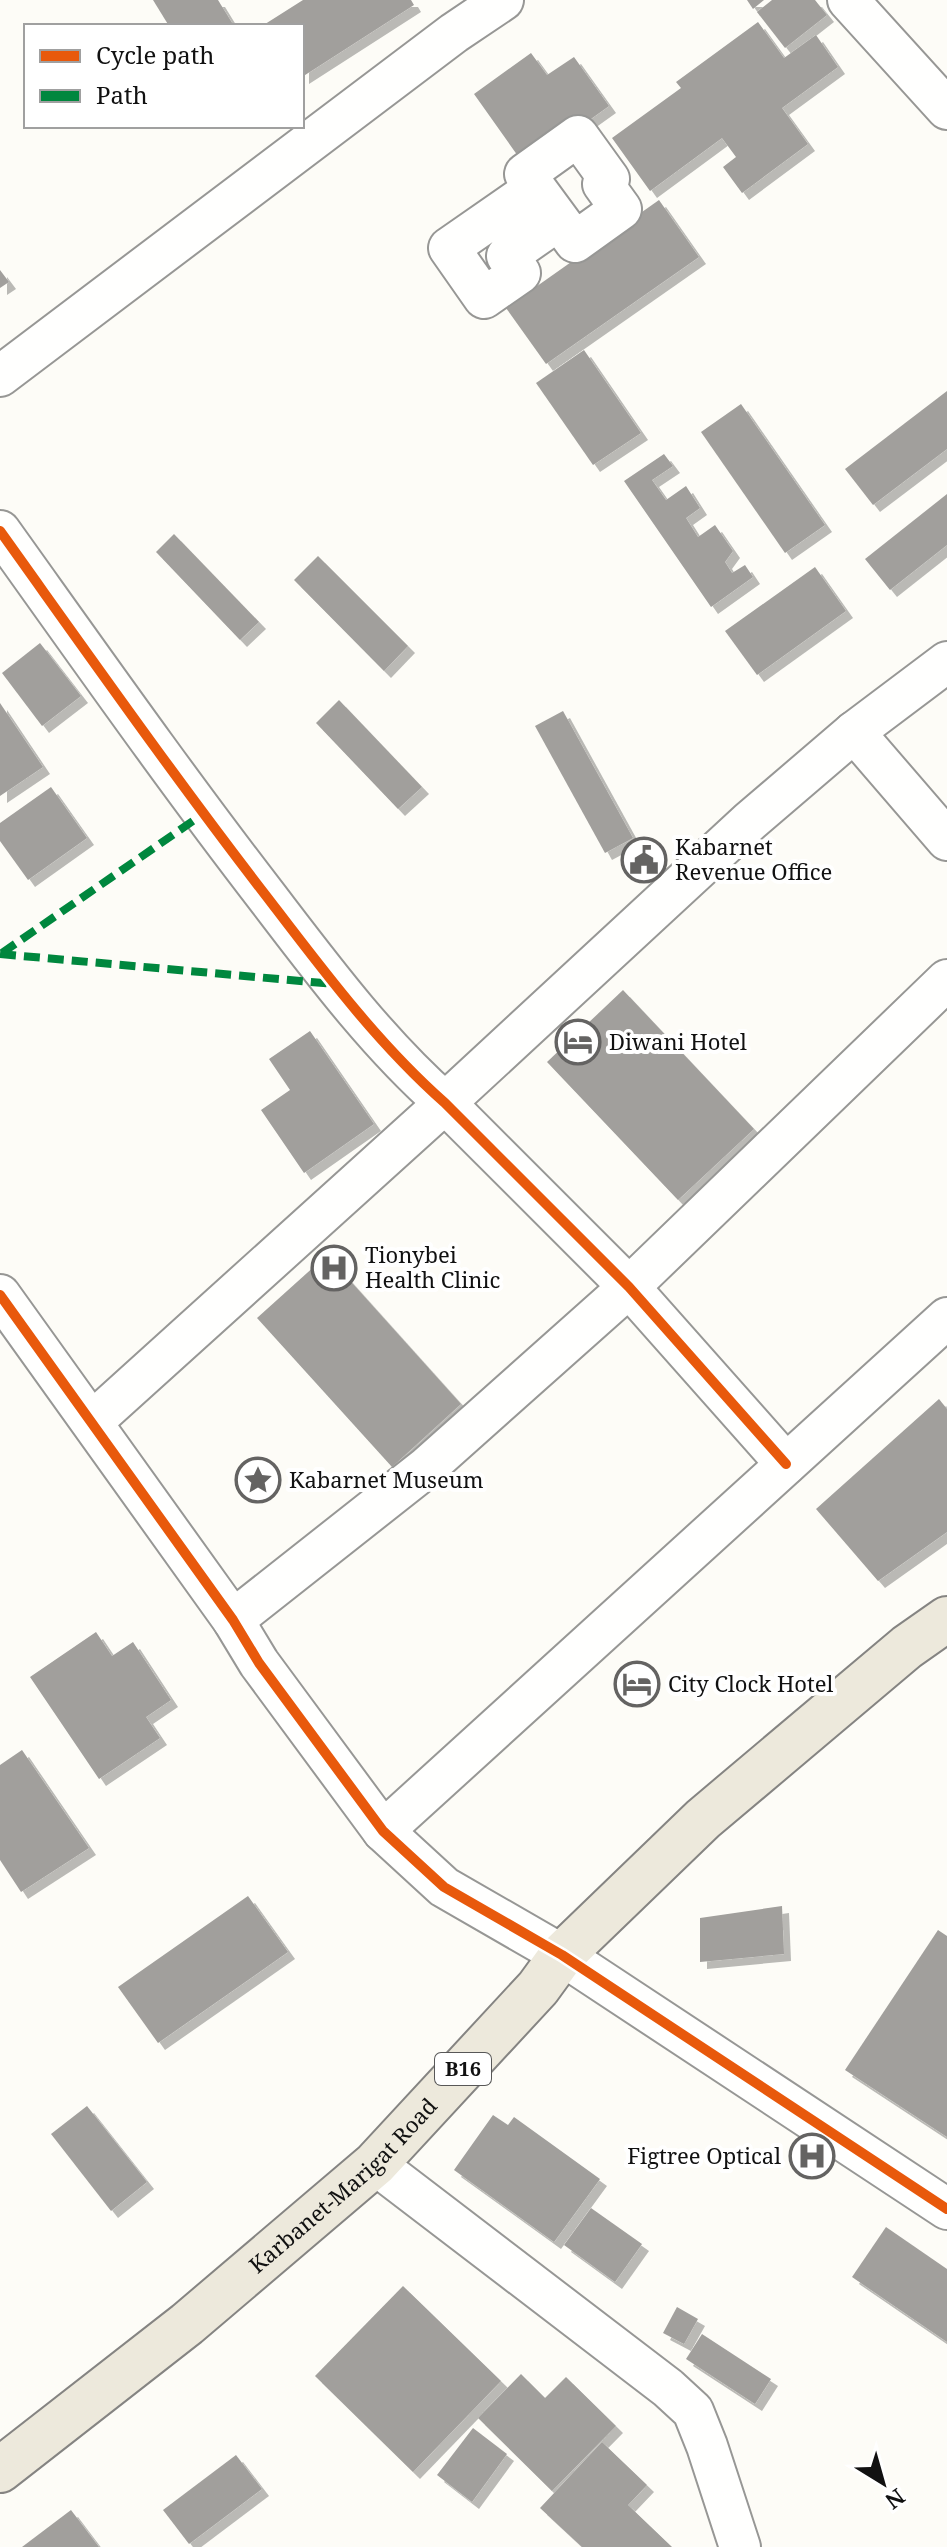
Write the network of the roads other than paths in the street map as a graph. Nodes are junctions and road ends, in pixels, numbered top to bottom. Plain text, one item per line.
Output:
1 (503, 0) edge
2 (848, 0) edge
3 (947, 109) edge
4 (0, 376) edge
5 (0, 531) edge
6 (947, 662) edge
7 (854, 732) junction
8 (947, 840) edge
9 (947, 980) edge
10 (445, 1103) junction
11 (629, 1287) junction
12 (0, 1295) edge
13 (947, 1318) edge
14 (92, 1422) junction
15 (786, 1464) junction
16 (947, 1619) edge
17 (233, 1620) junction
18 (383, 1831) junction
19 (562, 1955) junction
20 (375, 2164) junction
21 (947, 2209) edge
22 (0, 2470) edge
23 (740, 2547) edge

1 - 4 street
2 - 3 street
5 - 10 street
6 - 7 street
7 - 8 street
7 - 10 street
9 - 11 street
10 - 11 street
10 - 14 street
11 - 15 street
11 - 17 street
12 - 14 street
13 - 15 street
14 - 17 street
15 - 18 street
16 - 19 main road, Karbanet-Marigat Road / B16
17 - 18 street
18 - 19 street
19 - 20 main road, Karbanet-Marigat Road / B16
19 - 21 street
20 - 22 main road, Karbanet-Marigat Road / B16
20 - 23 street

